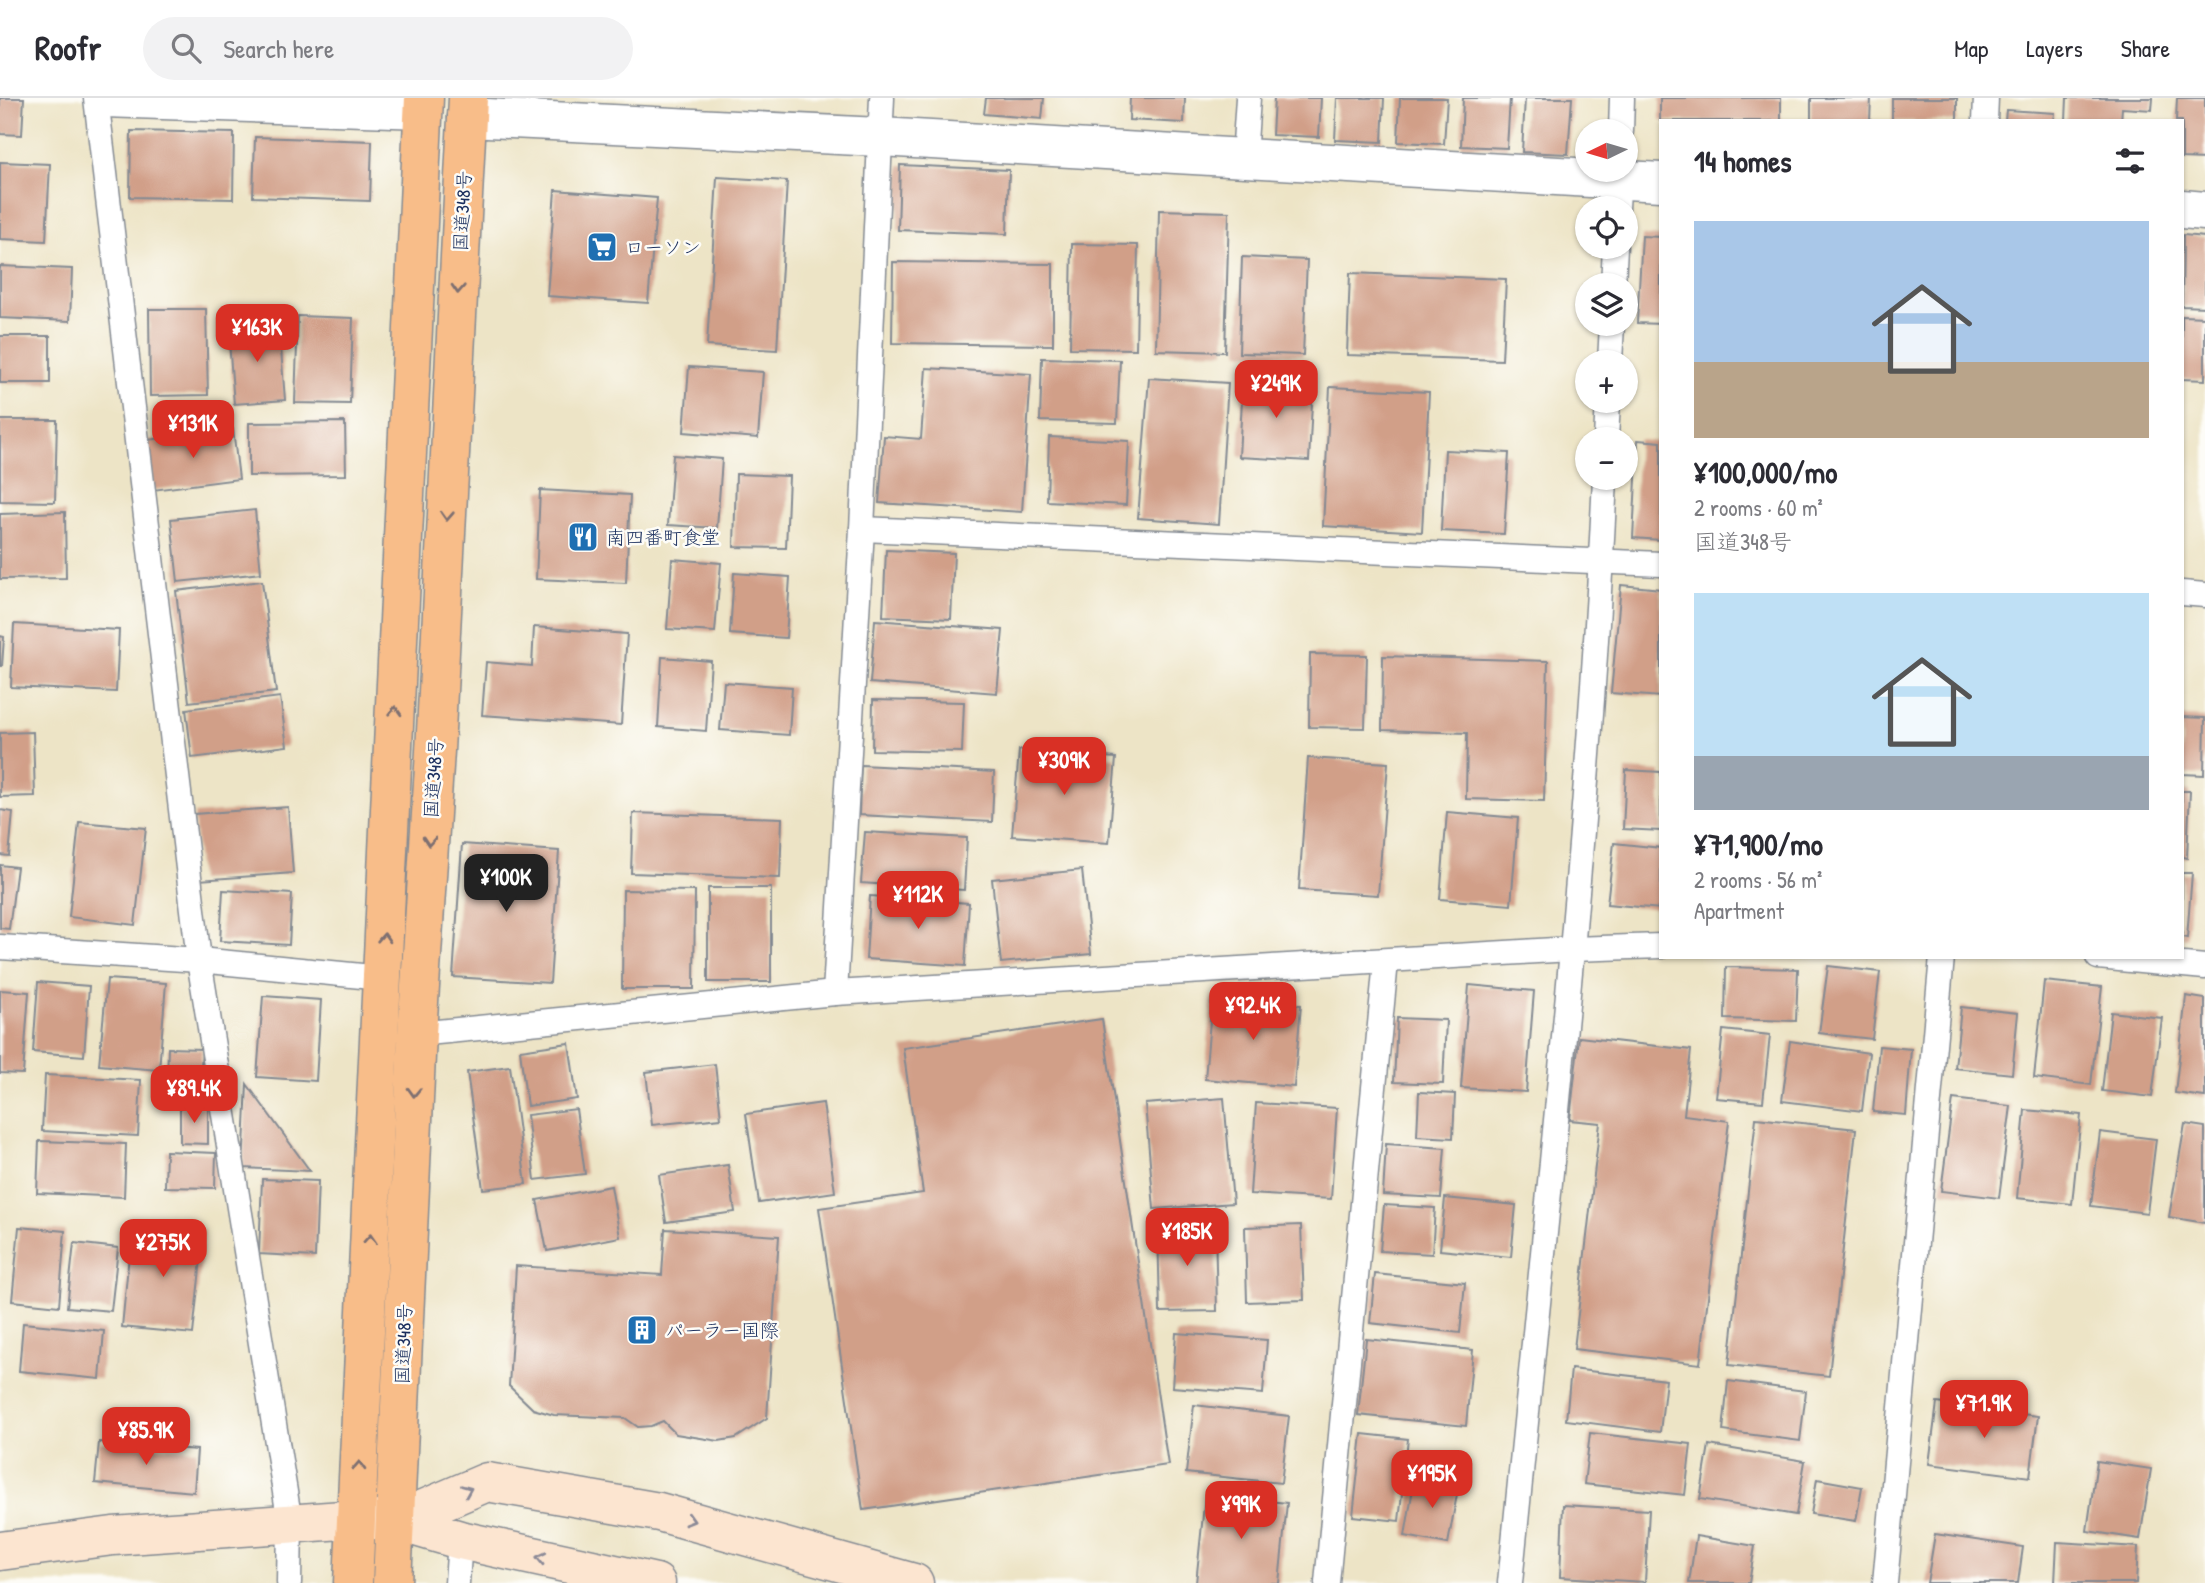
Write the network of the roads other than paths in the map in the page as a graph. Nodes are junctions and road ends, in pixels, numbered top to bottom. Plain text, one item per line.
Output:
1 (96, 98) edge
2 (104, 98) edge
3 (883, 98) edge
4 (1248, 98) edge
5 (1622, 98) edge
6 (1986, 98) edge
7 (424, 104) edge
8 (467, 108) edge
9 (1621, 119) edge
10 (1984, 119) edge
11 (880, 137) junction
12 (1244, 158) junction
13 (1659, 181) edge
14 (1618, 186) edge
15 (2184, 209) edge
16 (2205, 211) edge
17 (1604, 490) edge
18 (862, 529) junction
19 (1601, 561) junction
20 (1659, 564) edge
21 (2184, 593) edge
22 (2205, 595) edge
23 (1659, 946) edge
24 (0, 947) edge
25 (1572, 949) junction
26 (1942, 959) edge
27 (2119, 959) edge
28 (199, 960) junction
29 (1387, 961) junction
30 (2205, 967) edge
31 (382, 978) junction
32 (835, 993) junction
33 (417, 1034) junction
34 (357, 1519) junction
35 (396, 1521) junction
36 (290, 1523) junction
37 (460, 1540) junction
38 (0, 1552) edge
39 (289, 1583) edge
40 (353, 1583) edge
41 (392, 1583) edge
42 (457, 1583) edge
43 (656, 1583) edge
44 (914, 1583) edge
45 (1327, 1583) edge
46 (1510, 1583) edge
47 (1885, 1583) edge

1 - 28 lane
2 - 7 street
3 - 11 lane
4 - 12 lane
5 - 9 lane
6 - 10 lane
31 -> 7 highway, 国道348号
8 - 11 street
8 -> 33 highway, 国道348号
11 - 12 street
11 - 18 lane
12 - 14 street
13 - 14 street
15 - 16 street
17 - 19 lane
18 - 19 lane
18 - 32 lane
19 - 20 lane
19 - 25 lane
21 - 22 lane
23 - 25 lane
24 - 28 lane
25 - 29 lane
25 - 46 lane
26 - 47 lane
27 - 30 lane
28 - 31 lane
28 - 36 lane
29 - 32 lane
29 - 45 lane
34 -> 31 highway, 国道348号
32 - 33 lane
33 -> 35 highway, 国道348号
34 - 35 street
34 - 36 street
34 - 40 highway, 国道348号
35 - 37 street
35 - 41 highway, 国道348号
35 -> 44 street
36 - 38 street
36 - 39 lane
37 - 42 lane
43 -> 37 street

